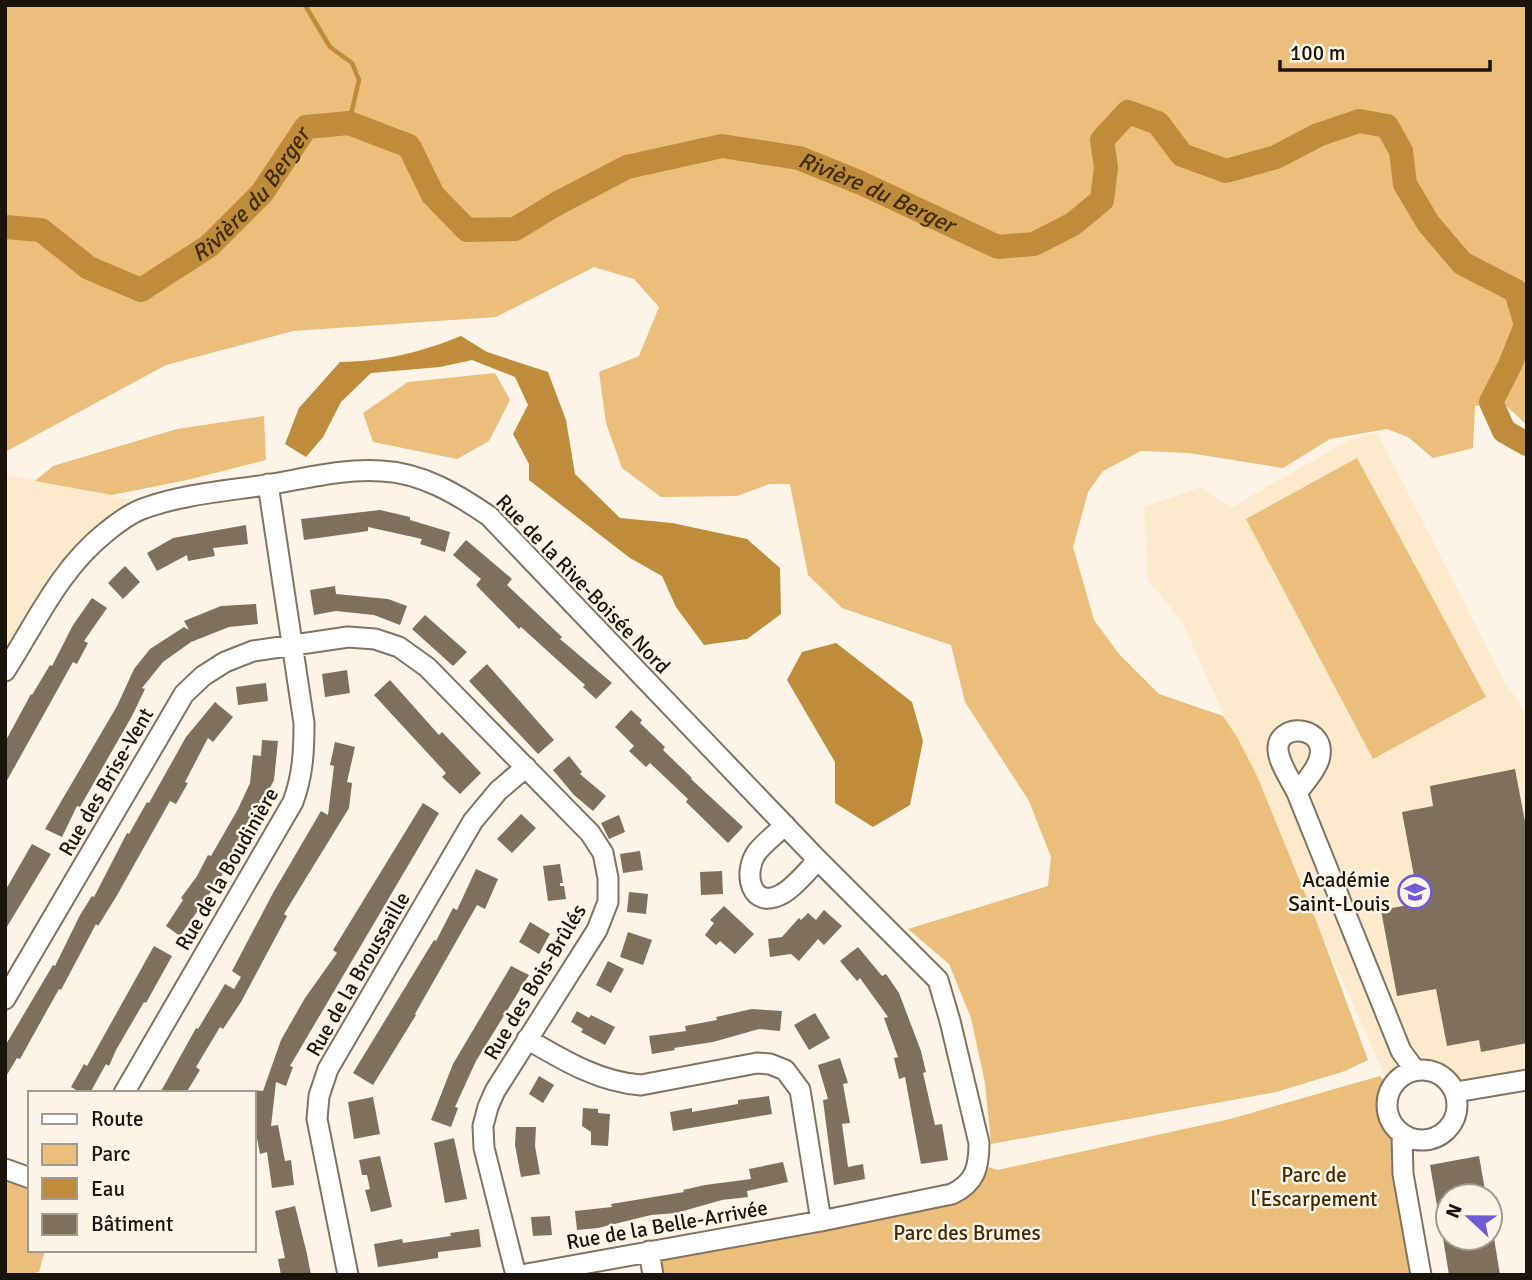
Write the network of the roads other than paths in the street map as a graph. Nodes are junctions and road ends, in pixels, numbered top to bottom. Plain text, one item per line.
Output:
1 (268, 484) junction
2 (292, 646) junction
3 (5, 671) edge
4 (526, 768) junction
5 (1297, 793) dead end
6 (785, 825) junction
7 (818, 860) junction
8 (5, 999) edge
9 (527, 1039) junction
10 (1415, 1070) junction
11 (1527, 1080) edge
12 (125, 1091) edge
13 (1456, 1092) junction
14 (1402, 1134) junction
15 (5, 1169) edge
16 (28, 1177) edge
17 (821, 1221) junction
18 (649, 1251) junction
19 (348, 1275) edge
20 (519, 1275) edge
21 (653, 1275) edge
22 (1421, 1275) edge

1 - 2 street, Rue de la Boudinière
1 - 3 street, Rue de la Rive-Boisée Nord
1 - 6 street, Rue de la Rive-Boisée Nord
2 - 4 street, Rue des Bois-Brûlés
2 - 8 street, Rue des Brise-Vent
2 - 12 street, Rue de la Boudinière
4 - 9 street, Rue des Bois-Brûlés
4 - 19 street, Rue de la Broussaille
5 - 10 street
6 - 7 street, Rue de la Rive-Boisée Nord
6 - 7 street
7 - 17 street, Rue de la Rive-Boisée Nord
9 - 17 street
9 - 20 street, Rue des Bois-Brûlés
10 - 13 street
10 - 14 street
11 - 13 street
13 - 14 street
14 - 22 street
15 - 16 street
17 - 18 street, Rue de la Belle-Arrivée
18 - 20 street, Rue de la Belle-Arrivée
18 - 21 street

